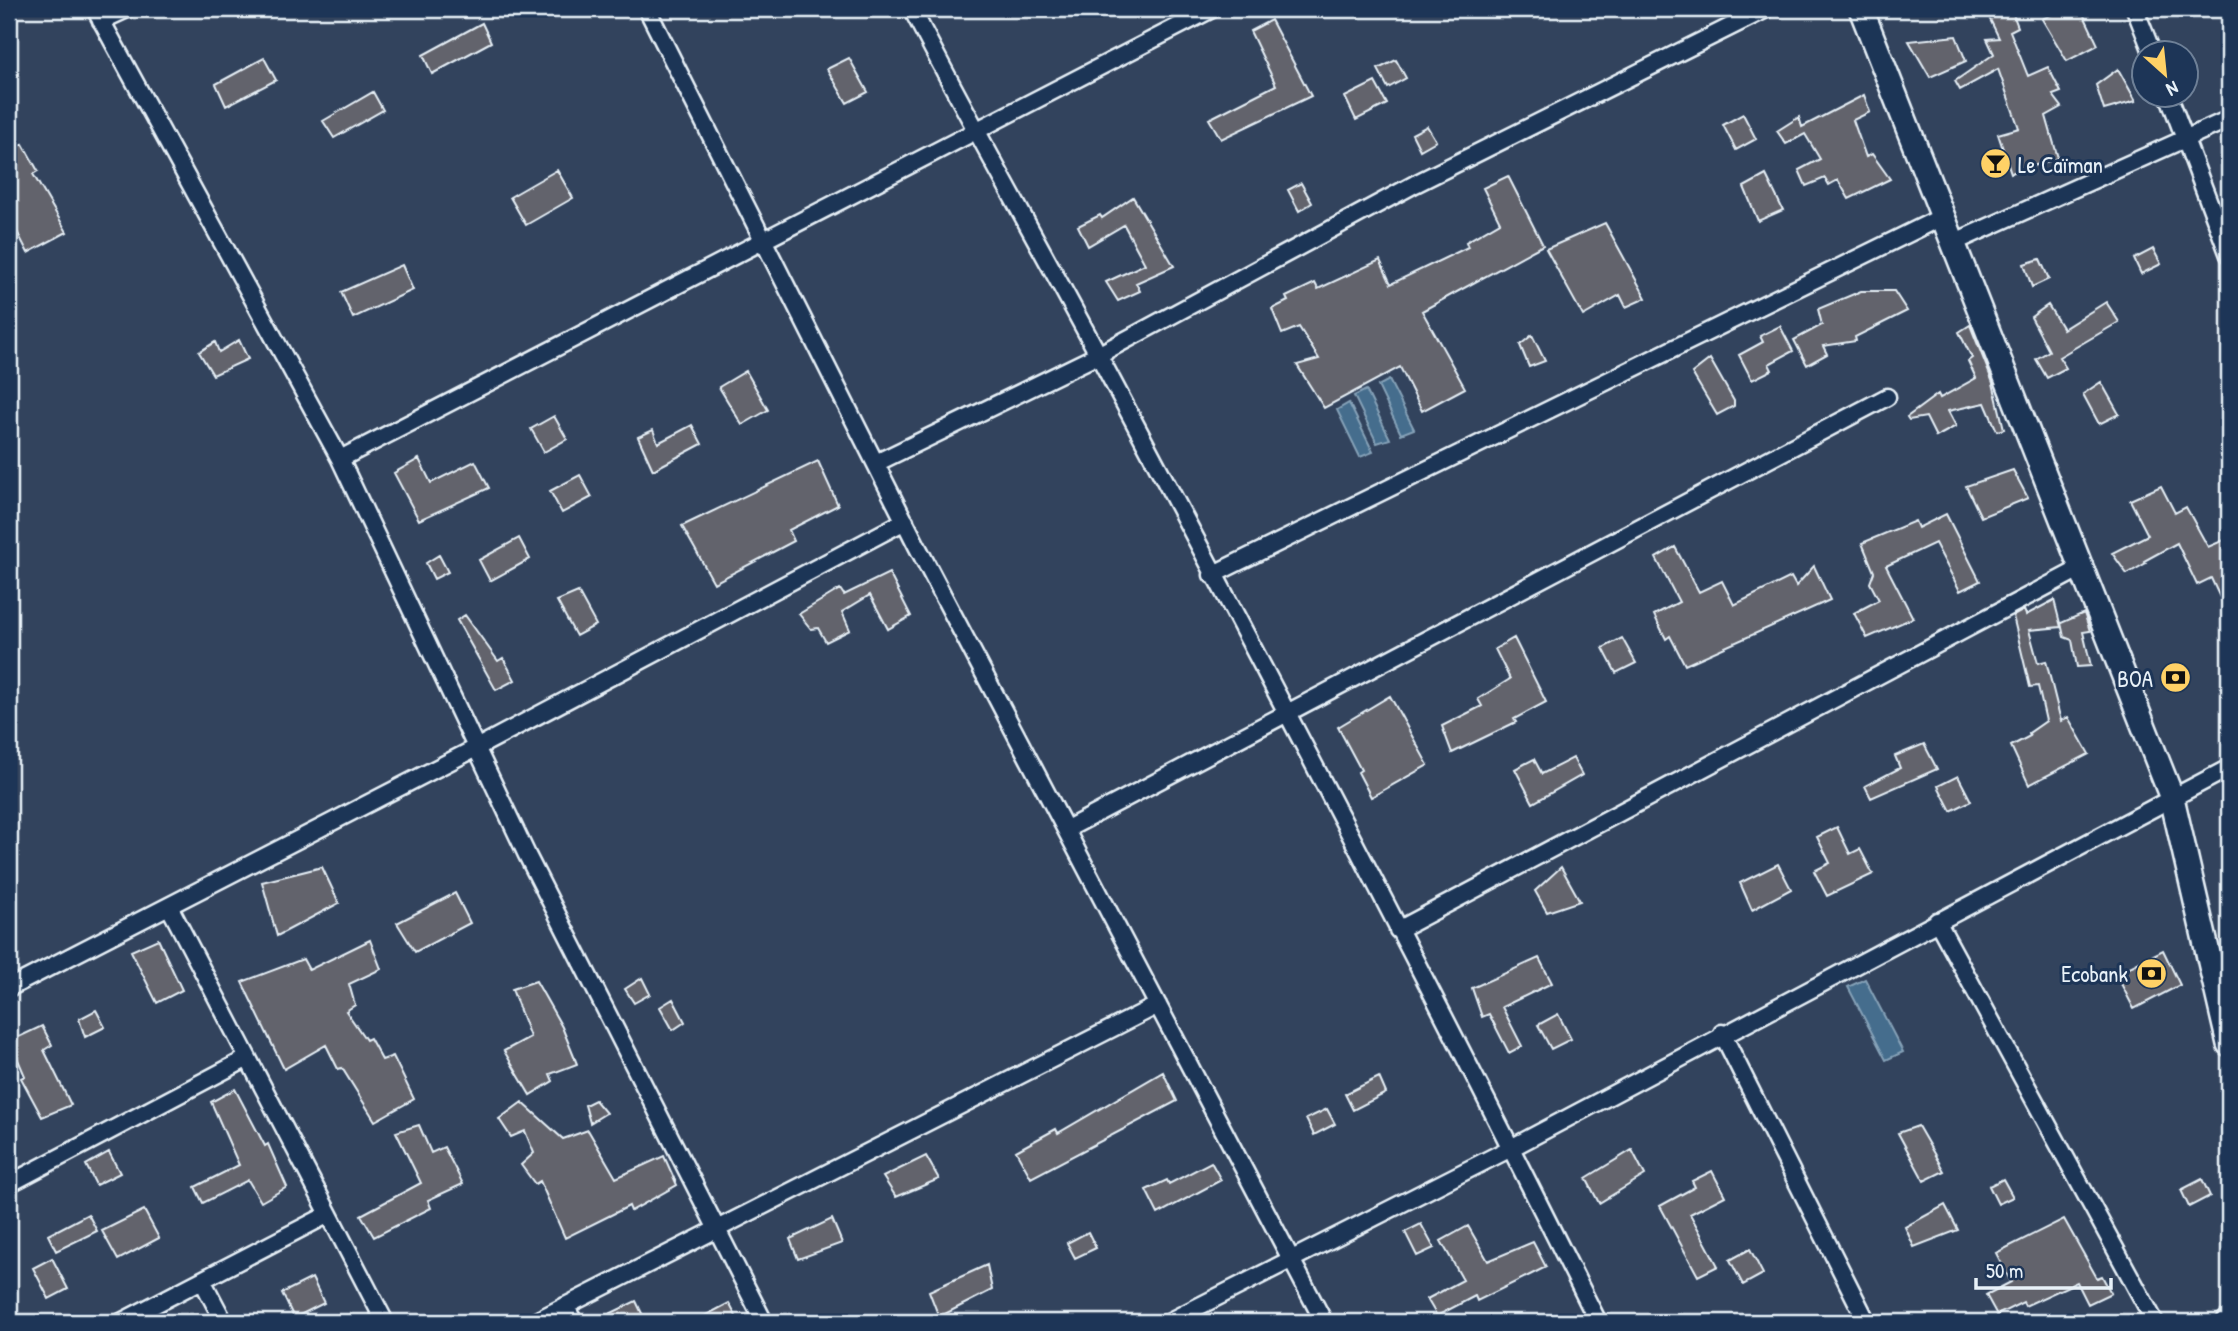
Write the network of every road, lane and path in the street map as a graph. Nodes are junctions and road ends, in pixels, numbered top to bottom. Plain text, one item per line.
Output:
1 (127, 9) edge
2 (647, 9) edge
3 (912, 9) edge
4 (1766, 9) edge
5 (1861, 9) edge
6 (2135, 9) edge
7 (1203, 11) edge
8 (98, 15) edge
9 (2146, 38) edge
10 (2173, 108) edge
11 (2229, 119) edge
12 (974, 132) junction
13 (2185, 141) junction
14 (1944, 216) junction
15 (764, 240) junction
16 (1955, 242) junction
17 (2229, 255) edge
18 (1098, 355) junction
19 (1886, 397) dead end
20 (340, 459) junction
21 (876, 463) junction
22 (905, 521) junction
23 (2083, 567) junction
24 (1212, 575) junction
25 (1286, 716) junction
26 (477, 748) junction
27 (2229, 768) edge
28 (2172, 797) junction
29 (1067, 829) junction
30 (169, 906) junction
31 (1937, 921) junction
32 (1398, 930) junction
33 (9, 988) edge
34 (1158, 1005) junction
35 (1723, 1033) junction
36 (2229, 1044) edge
37 (248, 1058) junction
38 (1511, 1148) junction
39 (9, 1184) edge
40 (329, 1214) junction
41 (717, 1229) junction
42 (1291, 1259) junction
43 (202, 1280) junction
44 (565, 1306) junction
45 (121, 1322) edge
46 (224, 1322) edge
47 (385, 1322) edge
48 (534, 1322) edge
49 (575, 1322) edge
50 (764, 1322) edge
51 (1168, 1322) edge
52 (1324, 1322) edge
53 (1598, 1322) edge
54 (1867, 1322) edge
55 (2155, 1322) edge

1 - 8 street
2 - 15 street
3 - 12 street
4 - 18 street
5 - 14 main road
6 - 9 street
7 - 12 street
8 - 20 street
10 - 13 street
11 - 13 street
12 - 15 street
12 - 18 street
13 - 16 street
13 - 17 street
14 - 16 main road
14 - 24 street
15 - 20 street
15 - 21 street
16 - 23 main road
18 - 21 street
18 - 24 street
19 - 25 street
20 - 26 street
21 - 22 street
22 - 26 street
22 - 29 street
23 - 28 main road
23 - 32 street
24 - 25 street
25 - 29 street
25 - 32 street
26 - 30 street
26 - 41 street
27 - 28 street
28 - 31 street
28 - 36 main road
29 - 34 street
30 - 33 street
30 - 37 street
31 - 35 street
31 - 55 street
32 - 38 street
34 - 41 street
34 - 42 street
35 - 38 street
35 - 54 street
37 - 39 street
37 - 40 street
38 - 42 street
38 - 53 street
40 - 43 street
40 - 47 street
41 - 44 street
41 - 50 street
42 - 51 street
42 - 52 street
43 - 45 street
43 - 46 street
44 - 48 street
44 - 49 street

